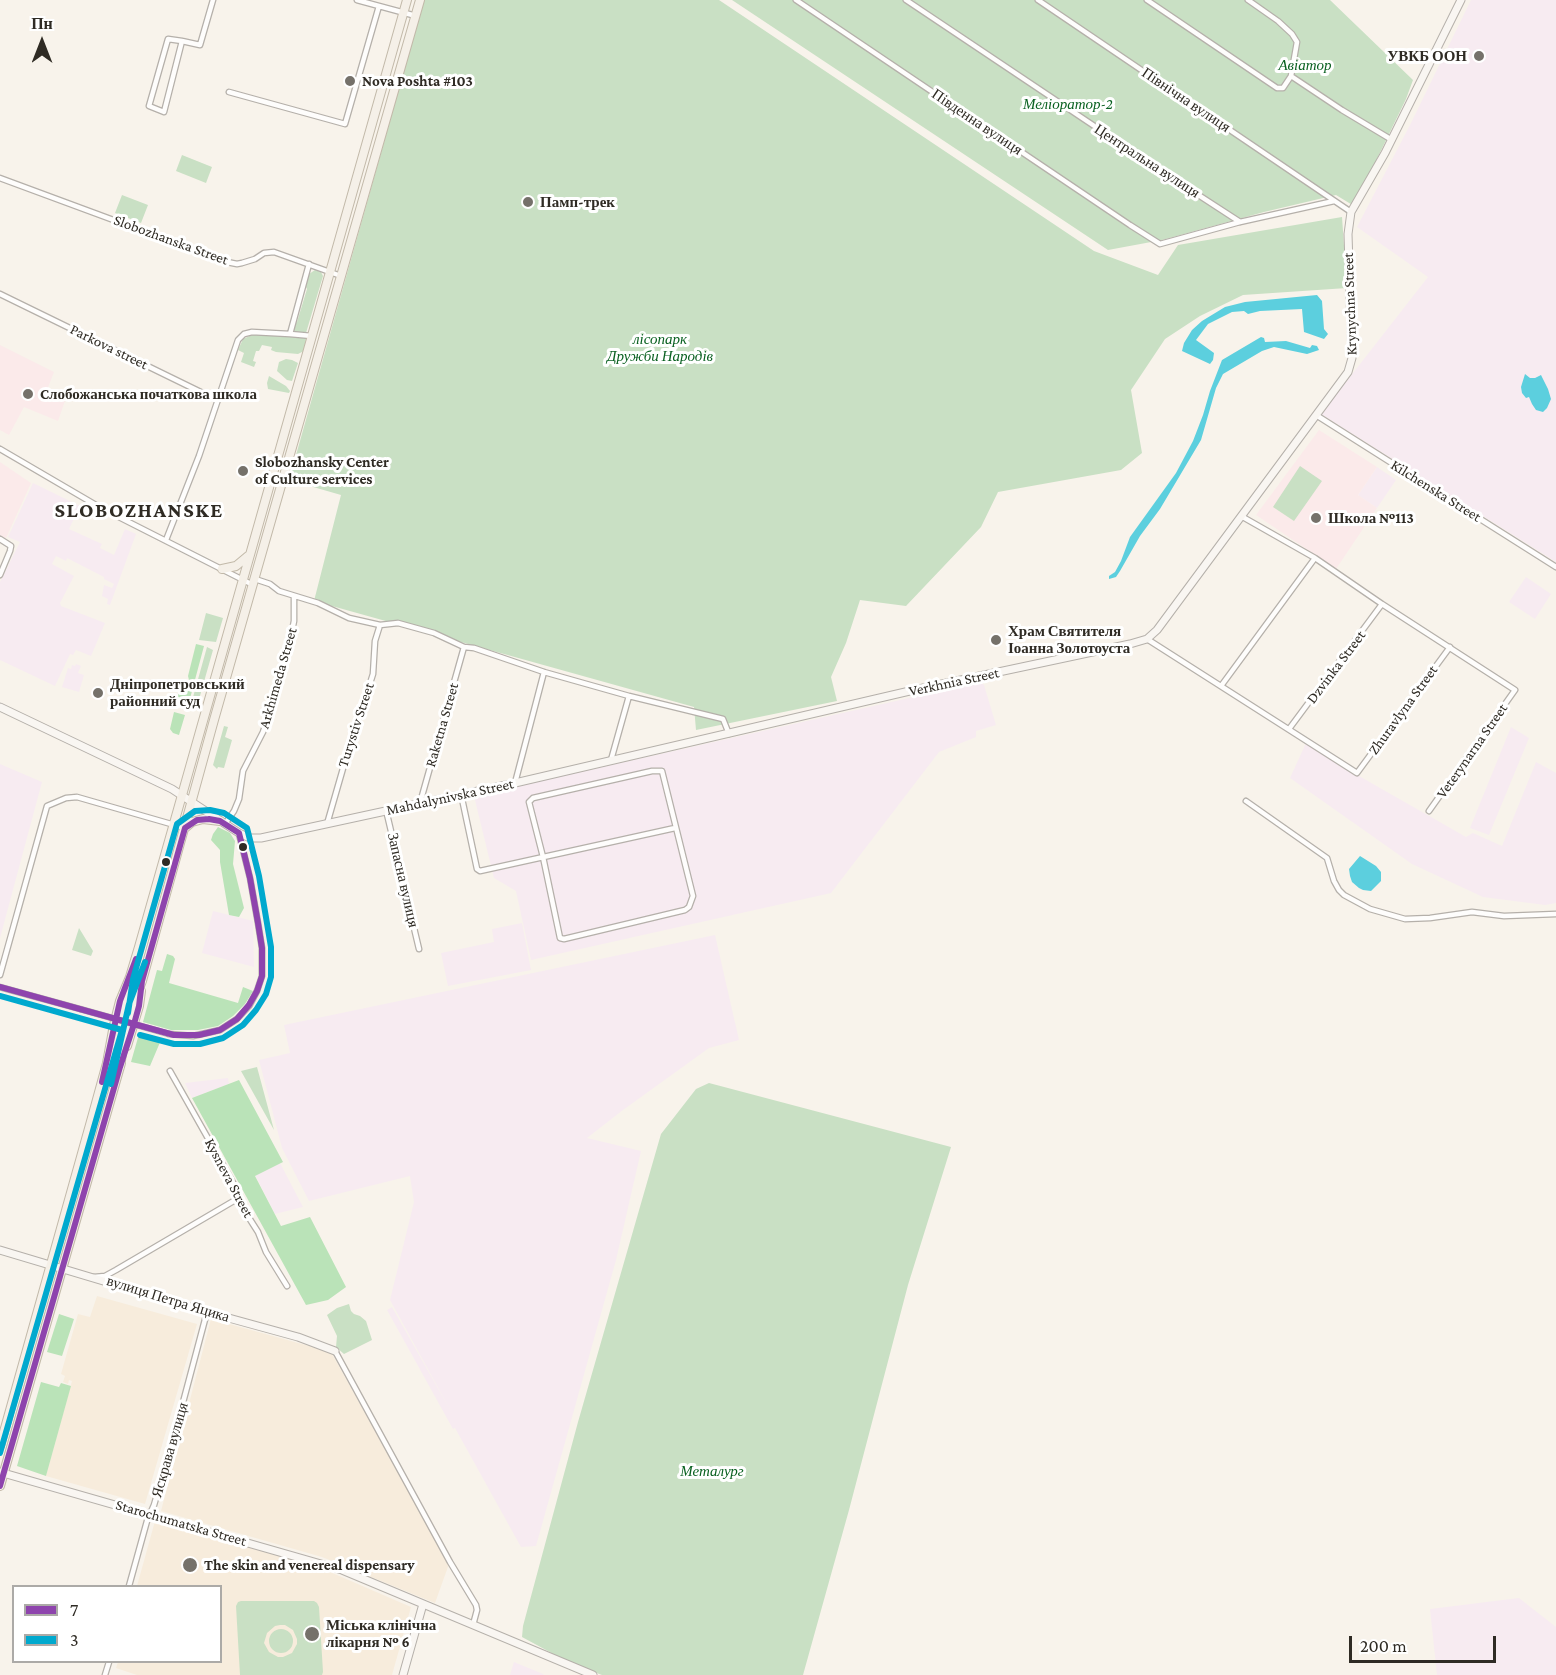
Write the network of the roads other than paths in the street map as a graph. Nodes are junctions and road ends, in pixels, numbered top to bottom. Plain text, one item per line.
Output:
1 (213, 0) edge
2 (357, 0) edge
3 (407, 0) edge
4 (420, 0) edge
5 (796, 0) edge
6 (906, 0) edge
7 (1038, 0) edge
8 (1147, 0) edge
9 (1248, 0) edge
10 (1461, 0) edge
11 (379, 6) junction
12 (404, 13) junction
13 (416, 16) junction
14 (182, 41) junction
15 (1291, 76) junction
16 (229, 92) dead end
17 (1392, 140) junction
18 (0, 178) edge
19 (1334, 201) junction
20 (1351, 212) junction
21 (1240, 222) junction
22 (309, 264) junction
23 (330, 273) junction
24 (341, 276) junction
25 (290, 334) junction
26 (312, 336) junction
27 (217, 400) junction
28 (1316, 415) junction
29 (0, 449) edge
30 (1241, 516) junction
31 (0, 539) edge
32 (166, 540) junction
33 (250, 555) junction
34 (1315, 558) junction
35 (1556, 567) edge
36 (222, 568) junction
37 (0, 575) edge
38 (243, 579) junction
39 (254, 582) junction
40 (294, 596) junction
41 (1382, 604) junction
42 (380, 625) junction
43 (1147, 639) junction
44 (464, 647) junction
45 (1450, 647) junction
46 (544, 672) junction
47 (1221, 686) junction
48 (629, 696) junction
49 (0, 708) edge
50 (1289, 729) junction
51 (729, 734) junction
52 (611, 760) junction
53 (515, 783) junction
54 (461, 794) junction
55 (182, 795) junction
56 (1246, 801) dead end
57 (191, 802) junction
58 (420, 803) junction
59 (386, 810) junction
60 (1429, 811) dead end
61 (222, 823) junction
62 (173, 824) junction
63 (327, 824) junction
64 (185, 828) junction
65 (675, 828) junction
66 (239, 833) junction
67 (543, 857) junction
68 (1556, 914) edge
69 (419, 949) dead end
70 (0, 975) edge
71 (0, 987) edge
72 (170, 1071) dead end
73 (237, 1198) junction
74 (0, 1251) edge
75 (52, 1265) junction
76 (62, 1268) junction
77 (94, 1277) junction
78 (286, 1286) dead end
79 (207, 1312) junction
80 (335, 1351) joint
81 (0, 1446) edge
82 (2, 1472) edge
83 (0, 1486) edge
84 (150, 1514) junction
85 (130, 1585) edge
86 (423, 1604) junction
87 (473, 1625) junction
88 (403, 1675) edge
89 (593, 1675) edge

1 - 14 street
2 - 11 street
3 - 12 main road
4 - 13 main road
5 - 21 street, Південна вулиця
6 - 21 street, Центральна вулиця
7 - 19 street, Північна вулиця
8 - 15 street
9 - 15 street
10 - 17 street, Krynychna Street
11 - 12 street
11 - 16 street
12 - 13 street
12 - 23 main road
13 - 24 main road
14 - 14 street
15 - 17 street
17 - 20 street, Krynychna Street
18 - 22 street, Slobozhanska Street
19 - 20 street, Північна вулиця
19 - 21 street
20 - 28 street, Krynychna Street
22 - 23 street, Slobozhanska Street
22 - 25 street
23 - 24 street, Slobozhanska Street
23 - 26 main road
24 - 39 main road
25 - 26 street
25 - 27 street
26 - 33 main road
27 - 27 street, Parkova street
27 - 32 street
28 - 30 street, Krynychna Street
28 - 35 street, Kilchenska Street
29 - 32 street
30 - 34 street
30 - 43 street, Krynychna Street
31 - 37 street
32 - 36 street
33 - 36 main road
33 - 38 main road
34 - 41 street
34 - 47 street
36 - 38 street
38 - 39 street
38 - 55 main road
39 - 40 street
39 - 57 main road
40 - 42 street
40 - 61 street, Arkhimeda Street
41 - 45 street
41 - 50 street, Dzvinka Street
42 - 44 street
42 - 63 street, Turystiv Street
43 - 47 street
43 - 51 street, Verkhnia Street
44 - 46 street
44 - 58 street, Raketna Street
45 - 50 street, Zhuravlyna Street
45 - 60 street, Veterynarna Street
46 - 48 street
46 - 53 street
47 - 50 street
48 - 51 street
48 - 52 street
49 - 55 street, Mahdalynivska Street
51 - 52 street, Mahdalynivska Street
52 - 53 street, Mahdalynivska Street
53 - 54 street, Mahdalynivska Street
54 - 58 street, Mahdalynivska Street
54 - 67 street
55 - 57 street, Mahdalynivska Street
55 - 62 main road
56 - 68 street
57 - 61 street, Mahdalynivska Street
57 - 64 main road
58 - 59 street, Mahdalynivska Street
59 - 63 street, Mahdalynivska Street
59 - 69 street, Запасна вулиця
61 - 64 main road
61 - 66 street, Mahdalynivska Street
62 - 64 street
62 - 70 street
62 - 75 main road
63 - 66 street, Mahdalynivska Street
64 - 76 main road
65 - 67 street
65 - 67 street
65 - 67 street
66 - 71 street, bridge
72 - 73 street, Kysneva Street
73 - 77 street
73 - 78 street, Kysneva Street
74 - 75 street, вулиця Петра Яцика
75 - 76 street, вулиця Петра Яцика
75 - 81 main road
76 - 77 street, вулиця Петра Яцика
76 - 82 main road
77 - 79 street, вулиця Петра Яцика
79 - 80 street, вулиця Петра Яцика
79 - 84 street, Яскрава вулиця
80 - 87 street
82 - 83 main road
82 - 84 street, Starochumatska Street
84 - 85 street, Яскрава вулиця
84 - 86 street, Starochumatska Street
86 - 87 street, Starochumatska Street
86 - 88 street
87 - 89 street, Starochumatska Street

